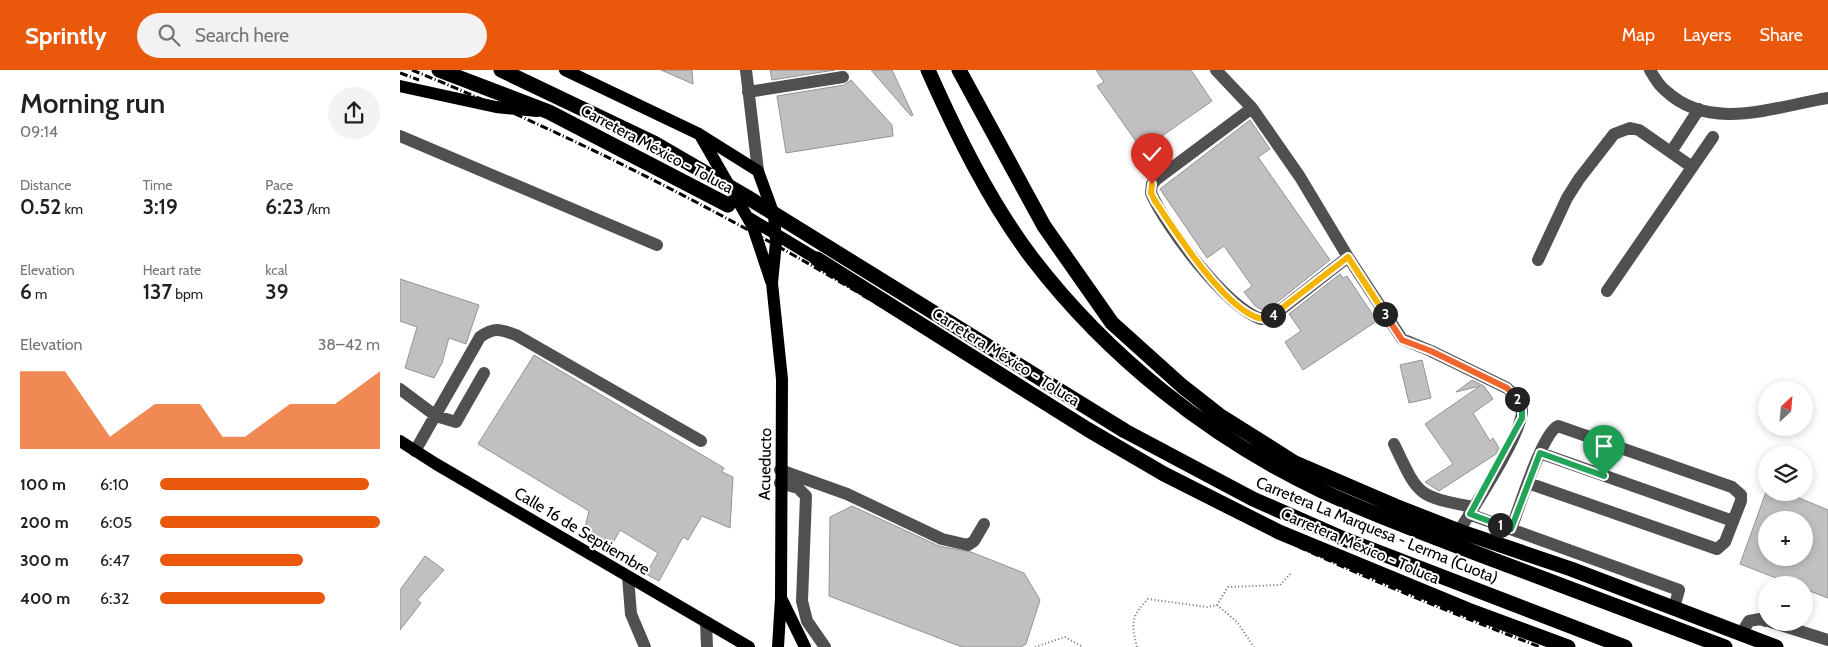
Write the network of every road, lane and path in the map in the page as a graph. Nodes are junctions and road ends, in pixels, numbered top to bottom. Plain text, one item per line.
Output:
1 (439, 70) edge
2 (501, 70) edge
3 (565, 70) edge
4 (746, 70) edge
5 (928, 70) edge
6 (959, 70) edge
7 (1216, 70) edge
8 (1650, 70) edge
9 (843, 77) dead end
10 (400, 86) edge
11 (748, 92) junction
12 (1828, 98) edge
13 (1252, 108) junction
14 (1699, 109) junction
15 (549, 112) junction
16 (699, 134) junction
17 (400, 136) edge
18 (1713, 137) dead end
19 (1671, 152) junction
20 (1692, 168) junction
21 (758, 171) junction
22 (728, 205) joint
23 (657, 245) dead end
24 (1348, 257) junction
25 (817, 260) joint
26 (1538, 260) dead end
27 (772, 283) junction
28 (1607, 291) dead end
29 (484, 372) dead end
30 (400, 389) edge
31 (436, 416) junction
32 (400, 441) edge
33 (701, 441) dead end
34 (1394, 444) dead end
35 (415, 451) junction
36 (1540, 453) junction
37 (780, 470) junction
38 (780, 483) junction
39 (1528, 483) junction
40 (1471, 511) junction
41 (1733, 520) junction
42 (984, 524) dead end
43 (1511, 529) junction
44 (1459, 531) junction
45 (1292, 572) dead end
46 (628, 577) junction
47 (781, 598) junction
48 (1217, 605) junction
49 (1674, 608) junction
50 (1758, 619) edge
51 (706, 622) junction
52 (1800, 631) edge
53 (1740, 634) junction
54 (1828, 640) edge
55 (645, 647) edge
56 (707, 647) edge
57 (749, 647) edge
58 (778, 647) edge
59 (805, 647) edge
60 (825, 647) edge
61 (1034, 647) edge
62 (1083, 647) edge
63 (1137, 647) edge
64 (1254, 647) edge
65 (1568, 647) edge
66 (1625, 647) edge
67 (1725, 647) edge
68 (1776, 647) edge

1 - 15 highway, Carretera México - Toluca
2 - 66 highway, Carretera La Marquesa - Lerma (Cuota)
3 - 16 main road
4 - 11 street
5 - 67 highway, Carretera La Marquesa - Lerma (Cuota)
6 - 44 highway
7 - 13 street
8 - 14 street
9 - 11 street
10 - 15 main road
11 - 21 street
12 - 14 street
13 - 24 street
13 - 24 street
14 - 19 street
15 - 22 highway, Carretera México - Toluca
16 - 21 main road
16 - 27 main road
17 - 23 street
18 - 20 street
19 - 20 street
19 - 26 street
20 - 28 street
21 - 27 main road
22 - 25 main road, Carretera México - Toluca
24 - 40 street
25 - 65 highway, Carretera México - Toluca
27 - 37 main road, Acueducto
29 - 31 street
30 - 31 street
31 - 33 street
31 - 35 street
32 - 35 main road, Calle 16 de Septiembre
34 - 40 street
35 - 46 main road, Calle 16 de Septiembre
36 - 39 street
36 - 41 street
36 - 41 street
37 - 38 main road, Acueducto
37 - 42 street
38 - 47 main road, Acueducto
38 - 60 street
39 - 41 street
39 - 43 street
40 - 43 street
40 - 44 street
43 - 49 street
44 - 49 highway
45 - 48 path
46 - 51 main road, Calle 16 de Septiembre
46 - 55 street
47 - 58 main road, Acueducto
47 - 59 main road
48 - 63 path
48 - 64 path
49 - 53 highway
50 - 53 street
51 - 56 street
51 - 57 main road, Calle 16 de Septiembre
52 - 54 street
53 - 68 highway
61 - 62 path

